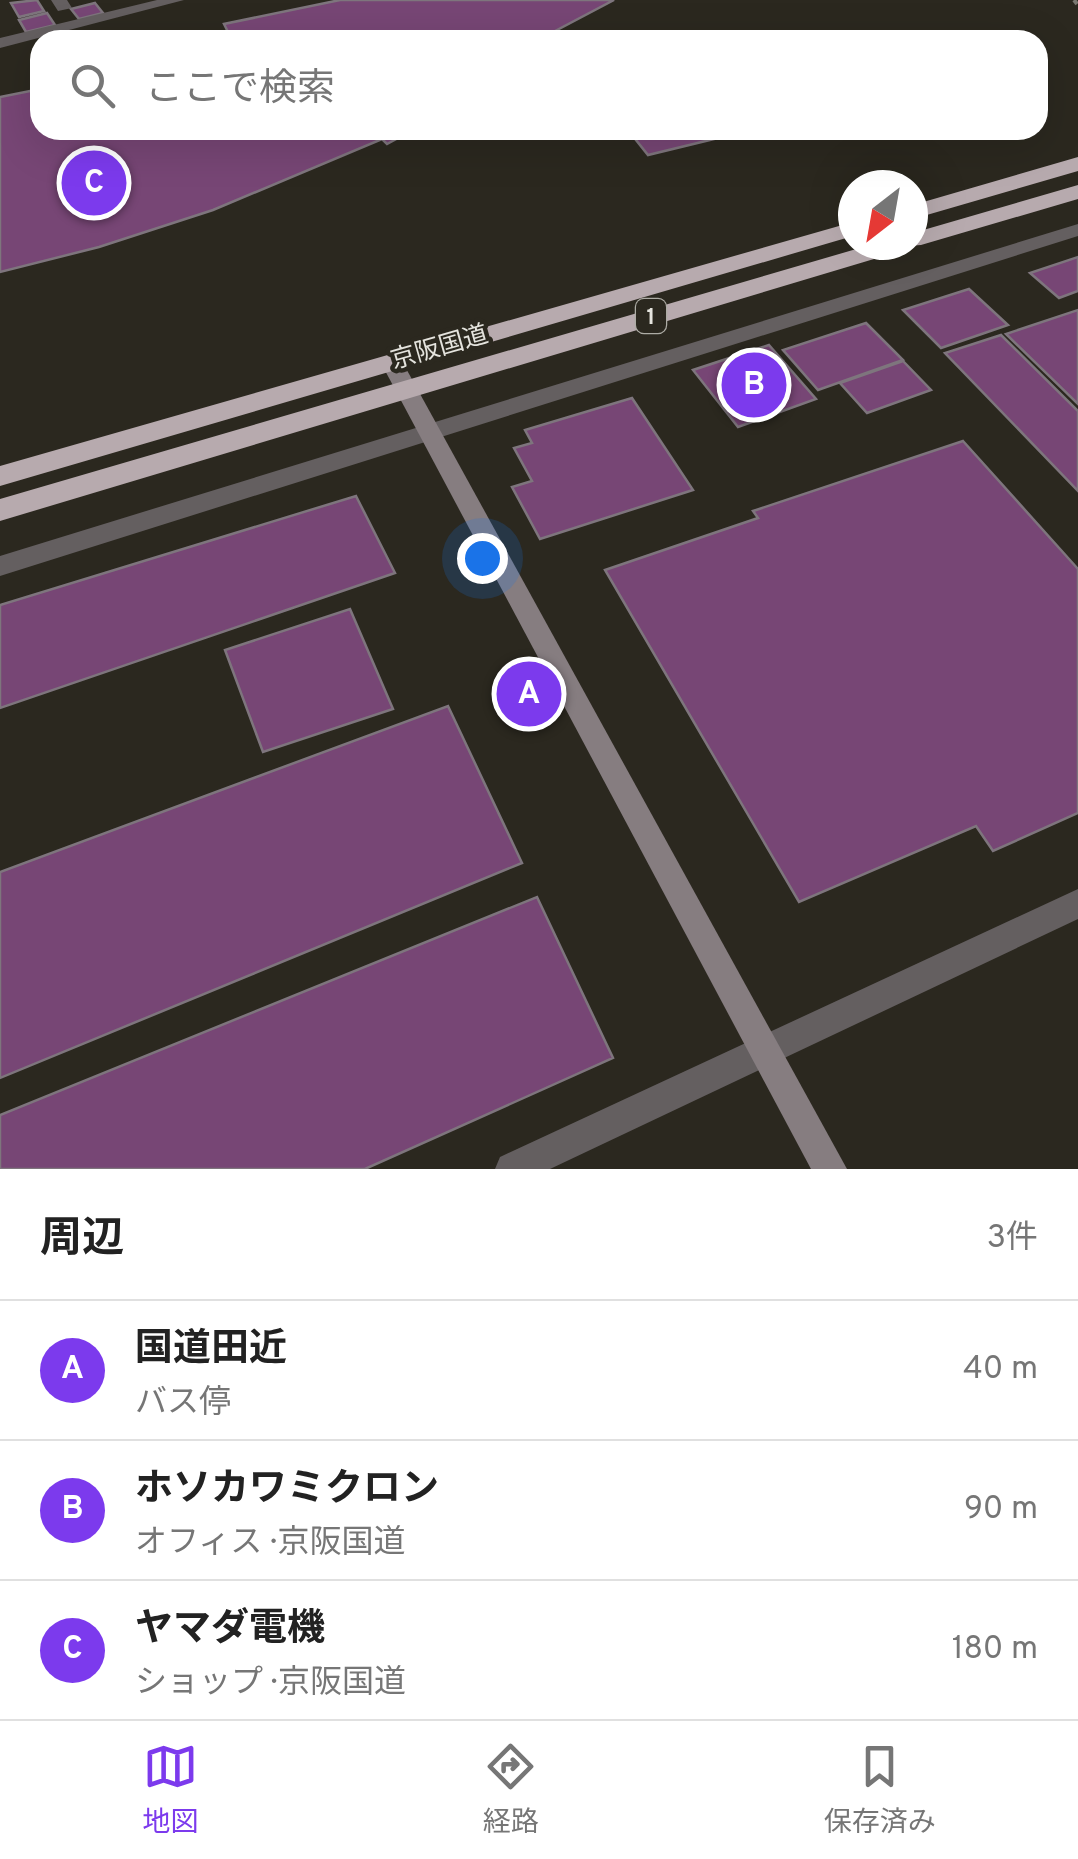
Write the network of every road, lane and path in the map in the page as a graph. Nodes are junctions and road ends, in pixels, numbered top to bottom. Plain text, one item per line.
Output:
1 (166, 1) edge
2 (54, 30) edge
3 (30, 36) edge
4 (0, 44) edge
5 (1078, 164) edge
6 (1078, 192) edge
7 (928, 208) edge
8 (1078, 230) edge
9 (838, 234) edge
10 (928, 236) edge
11 (839, 260) edge
12 (399, 375) junction
13 (430, 430) junction
14 (0, 476) edge
15 (0, 510) edge
16 (0, 566) edge
17 (1078, 904) edge
18 (766, 1053) junction
19 (512, 1169) edge
20 (830, 1169) edge

1 - 2 street
3 - 4 street
5 - 7 highway
6 - 10 highway
8 - 13 street
9 - 12 highway, 京阪国道 / 1
11 - 12 highway, 京阪国道 / 1
12 - 13 street
12 - 14 highway, 京阪国道 / 1
12 - 15 highway, 京阪国道 / 1
13 - 16 street
13 - 18 street
17 - 18 street
18 - 19 street
18 - 20 street

